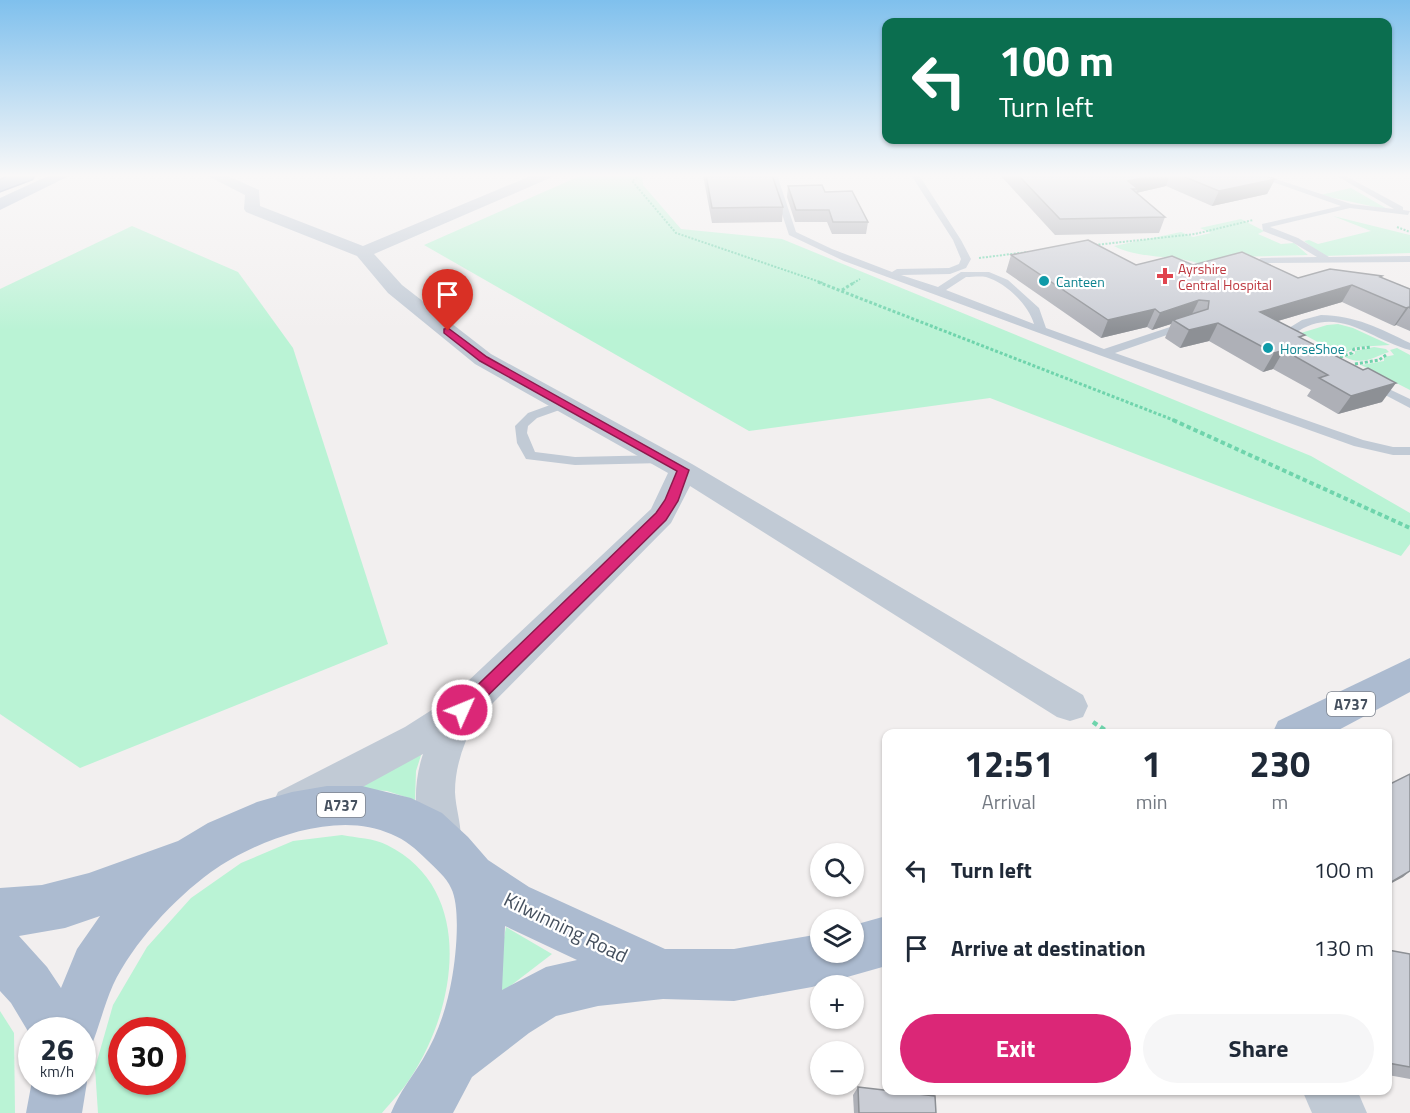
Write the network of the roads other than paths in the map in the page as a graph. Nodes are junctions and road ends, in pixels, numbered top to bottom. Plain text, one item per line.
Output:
1 (298, 227) edge
2 (422, 227) edge
3 (790, 227) edge
4 (949, 227) edge
5 (1265, 227) edge
6 (363, 252) junction
7 (1410, 259) edge
8 (1327, 260) junction
9 (1261, 261) edge
10 (885, 272) junction
11 (939, 291) junction
12 (1195, 322) edge
13 (1042, 331) junction
14 (1410, 347) edge
15 (1301, 348) edge
16 (1103, 353) junction
17 (1360, 378) edge
18 (564, 404) junction
19 (1410, 404) edge
20 (1410, 451) edge
21 (673, 465) junction
22 (1410, 675) edge
23 (1070, 706) dead end
24 (462, 710) junction
25 (1302, 729) edge
26 (253, 825) junction
27 (195, 856) junction
28 (457, 859) junction
29 (0, 912) edge
30 (882, 942) edge
31 (864, 947) edge
32 (0, 953) edge
33 (810, 962) edge
34 (663, 974) junction
35 (49, 1017) edge
36 (76, 1017) edge
37 (456, 1057) junction
38 (57, 1095) edge
39 (1330, 1095) edge
40 (54, 1113) edge
41 (419, 1113) edge
42 (1341, 1113) edge

1 - 6 street
2 - 6 street
3 - 10 lane
4 - 10 lane
5 - 8 lane
6 - 18 street
7 - 8 lane
8 - 9 lane
10 - 11 lane
11 - 13 lane
11 - 13 lane
12 - 16 lane
13 - 16 lane
14 - 15 lane
16 - 20 lane
17 - 19 lane
18 - 21 street
18 - 21 lane
21 - 23 street
21 - 24 street
22 - 25 main road, A737
24 - 26 street
24 - 28 street
26 - 27 main road, A737
26 - 28 main road, A737
27 - 29 main road, A737
27 - 36 main road, A737
28 - 34 main road, Kilwinning Road / A737
28 - 37 main road, A737
30 - 31 main road
32 - 35 main road
33 - 34 main road, Kilwinning Road / A737
34 - 37 main road, Kilwinning Road / A737
37 - 41 main road, A737
38 - 40 main road
39 - 42 street

